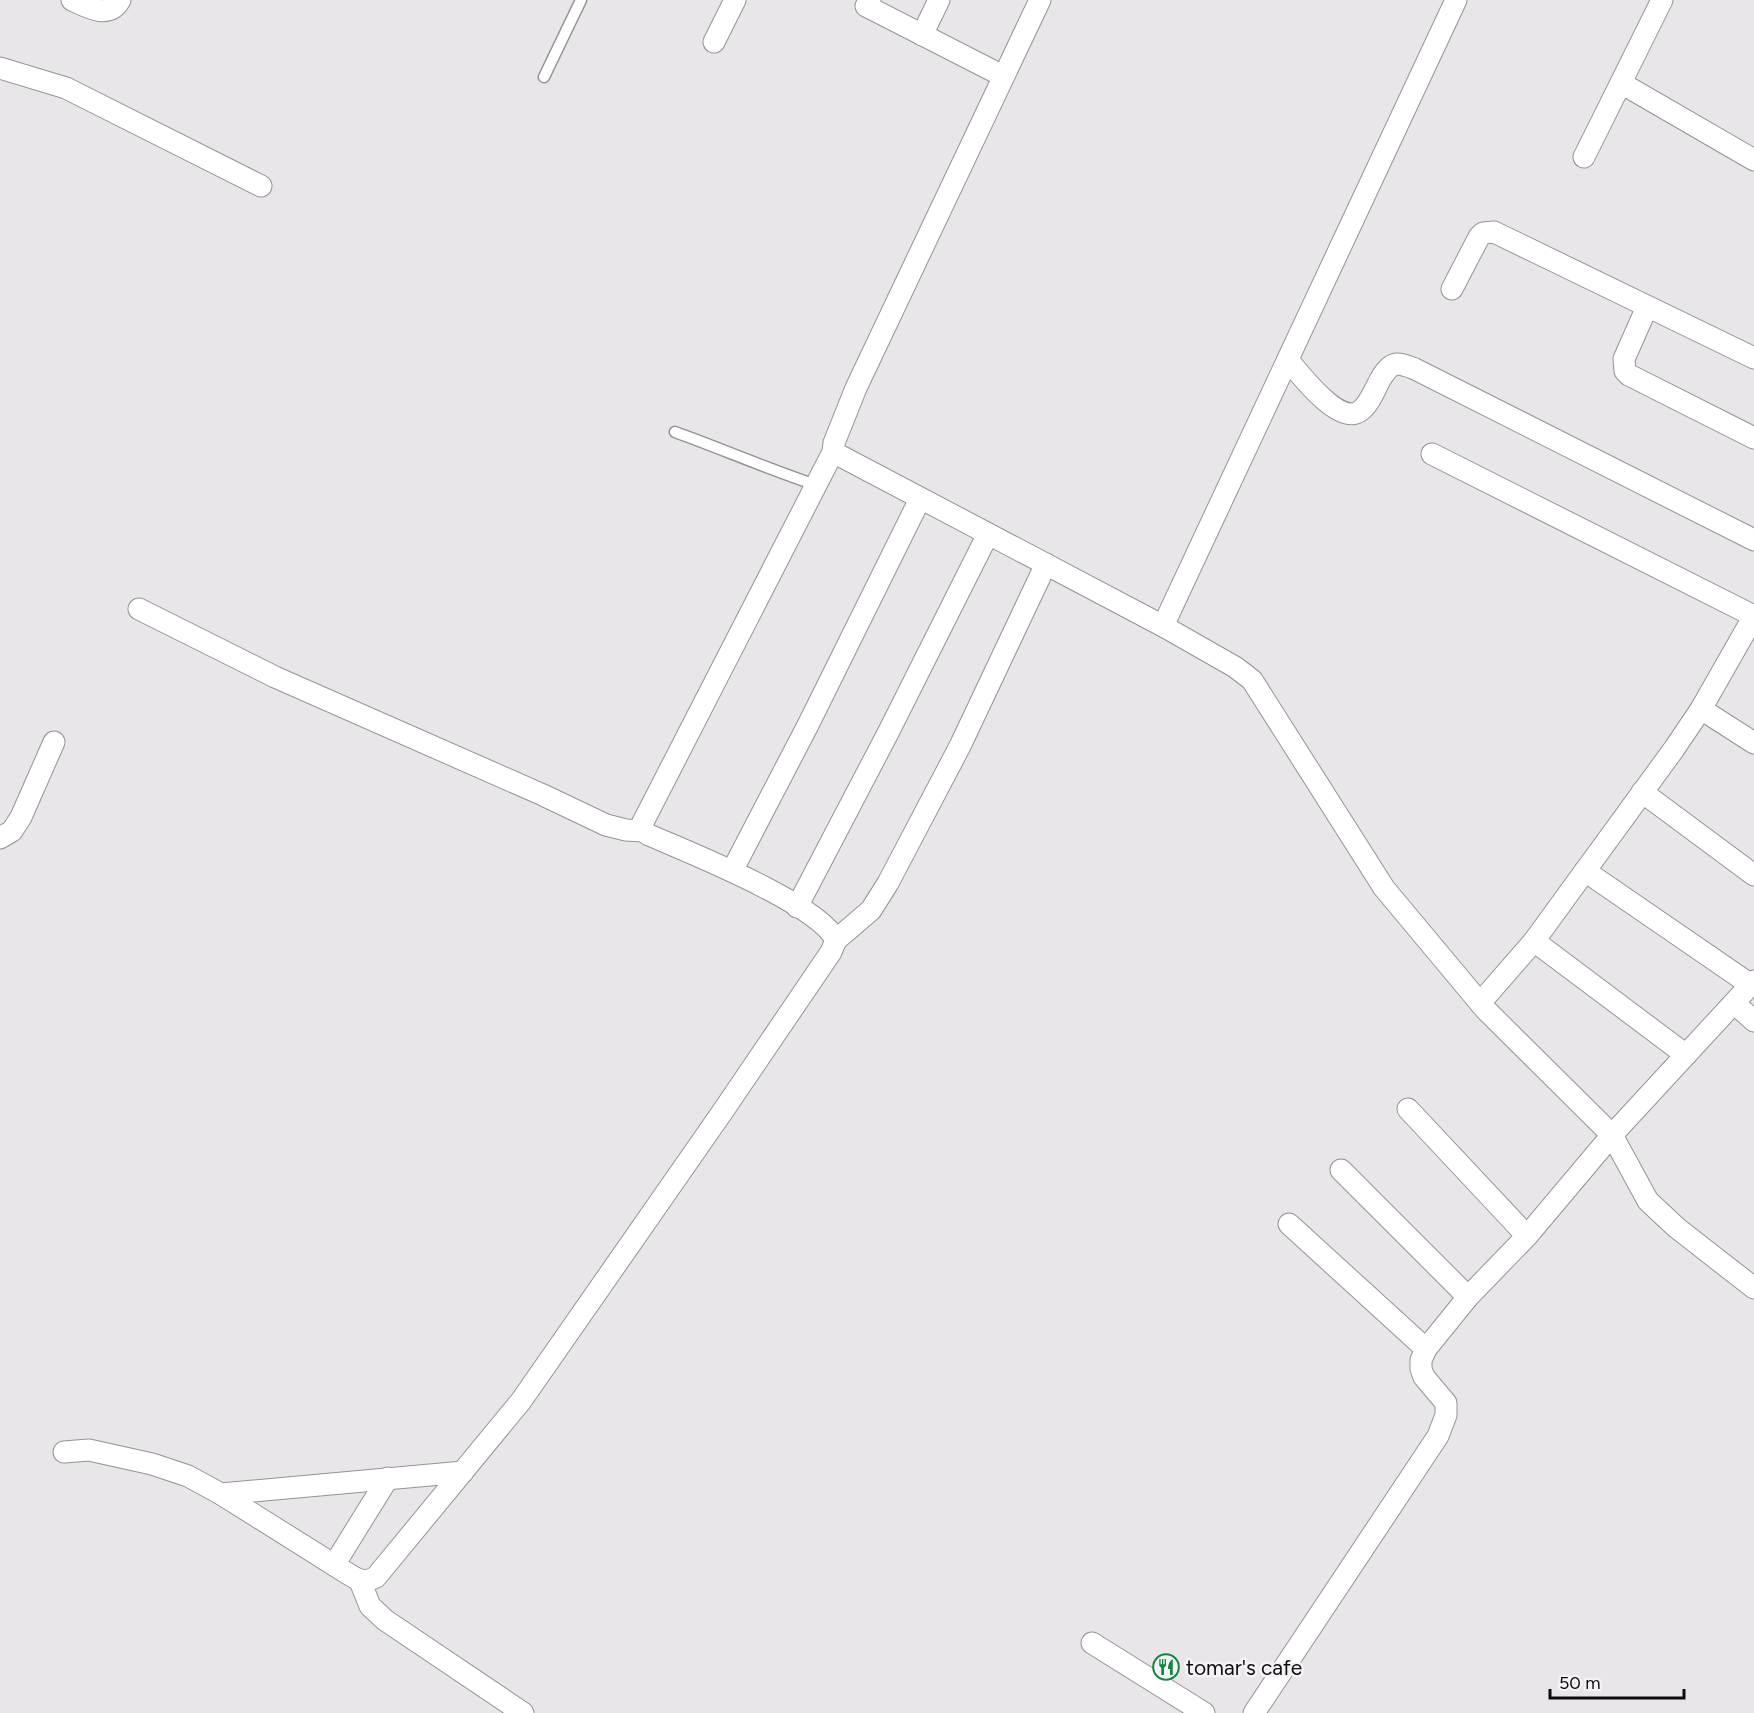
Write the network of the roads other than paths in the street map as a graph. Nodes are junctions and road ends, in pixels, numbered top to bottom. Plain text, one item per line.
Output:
1 (72, 0) edge
2 (120, 0) edge
3 (581, 0) edge
4 (735, 0) edge
5 (870, 0) edge
6 (939, 0) edge
7 (1040, 0) edge
8 (1456, 0) edge
9 (1662, 0) edge
10 (922, 35) junction
11 (714, 42) dead end
12 (0, 68) edge
13 (1004, 76) junction
14 (544, 78) dead end
15 (1621, 83) junction
16 (1584, 157) dead end
17 (1754, 160) edge
18 (261, 186) dead end
19 (1452, 288) dead end
20 (1647, 307) junction
21 (1754, 358) edge
22 (1288, 360) junction
23 (675, 432) dead end
24 (1754, 438) edge
25 (833, 452) junction
26 (1432, 454) dead end
27 (816, 485) junction
28 (920, 499) junction
29 (987, 534) junction
30 (1754, 540) edge
31 (1046, 564) junction
32 (139, 609) dead end
33 (1163, 626) junction
34 (1751, 631) edge
35 (1701, 709) junction
36 (54, 742) dead end
37 (1754, 743) edge
38 (1642, 792) junction
39 (643, 831) junction
40 (0, 838) edge
41 (1585, 870) junction
42 (732, 871) junction
43 (1754, 875) edge
44 (797, 907) junction
45 (836, 940) junction
46 (1534, 941) junction
47 (1752, 983) edge
48 (1480, 1003) junction
49 (1734, 1003) junction
50 (1754, 1021) edge
51 (1686, 1055) junction
52 (1408, 1109) dead end
53 (1612, 1135) junction
54 (1341, 1170) dead end
55 (1289, 1224) dead end
56 (1527, 1236) junction
57 (1754, 1288) edge
58 (1468, 1297) junction
59 (1426, 1349) junction
60 (64, 1452) dead end
61 (463, 1472) junction
62 (388, 1478) junction
63 (221, 1494) junction
64 (334, 1565) junction
65 (360, 1581) junction
66 (1092, 1643) dead end
67 (523, 1713) edge
68 (1204, 1713) edge
69 (1254, 1713) edge

1 - 2 street
3 - 14 lane
4 - 11 street
5 - 10 street
6 - 10 street
7 - 13 street
8 - 22 street
9 - 15 street
10 - 13 street
12 - 18 street
13 - 25 street
15 - 16 street
15 - 17 street
19 - 20 street
20 - 21 street
20 - 24 street
22 - 30 street
22 - 33 street
23 - 27 lane
25 - 27 street
25 - 28 street
26 - 34 street
27 - 39 street
28 - 29 street
28 - 42 street
29 - 31 street
29 - 44 street
31 - 33 street
31 - 45 street
32 - 39 street
33 - 48 street
34 - 35 street
35 - 37 street
35 - 38 street
36 - 40 street
38 - 41 street
38 - 43 street
39 - 42 street
41 - 46 street
41 - 47 street
42 - 44 street
44 - 45 street
45 - 61 street
46 - 48 street
46 - 51 street
47 - 49 street
48 - 53 street
49 - 50 street
49 - 51 street
51 - 53 street
52 - 56 street
53 - 56 street
53 - 57 street
54 - 58 street
55 - 59 street
56 - 58 street
58 - 59 street
59 - 69 street
60 - 63 street
61 - 62 street
61 - 65 street
62 - 63 street
62 - 64 street
63 - 64 street
64 - 65 street
65 - 67 street
66 - 68 street

